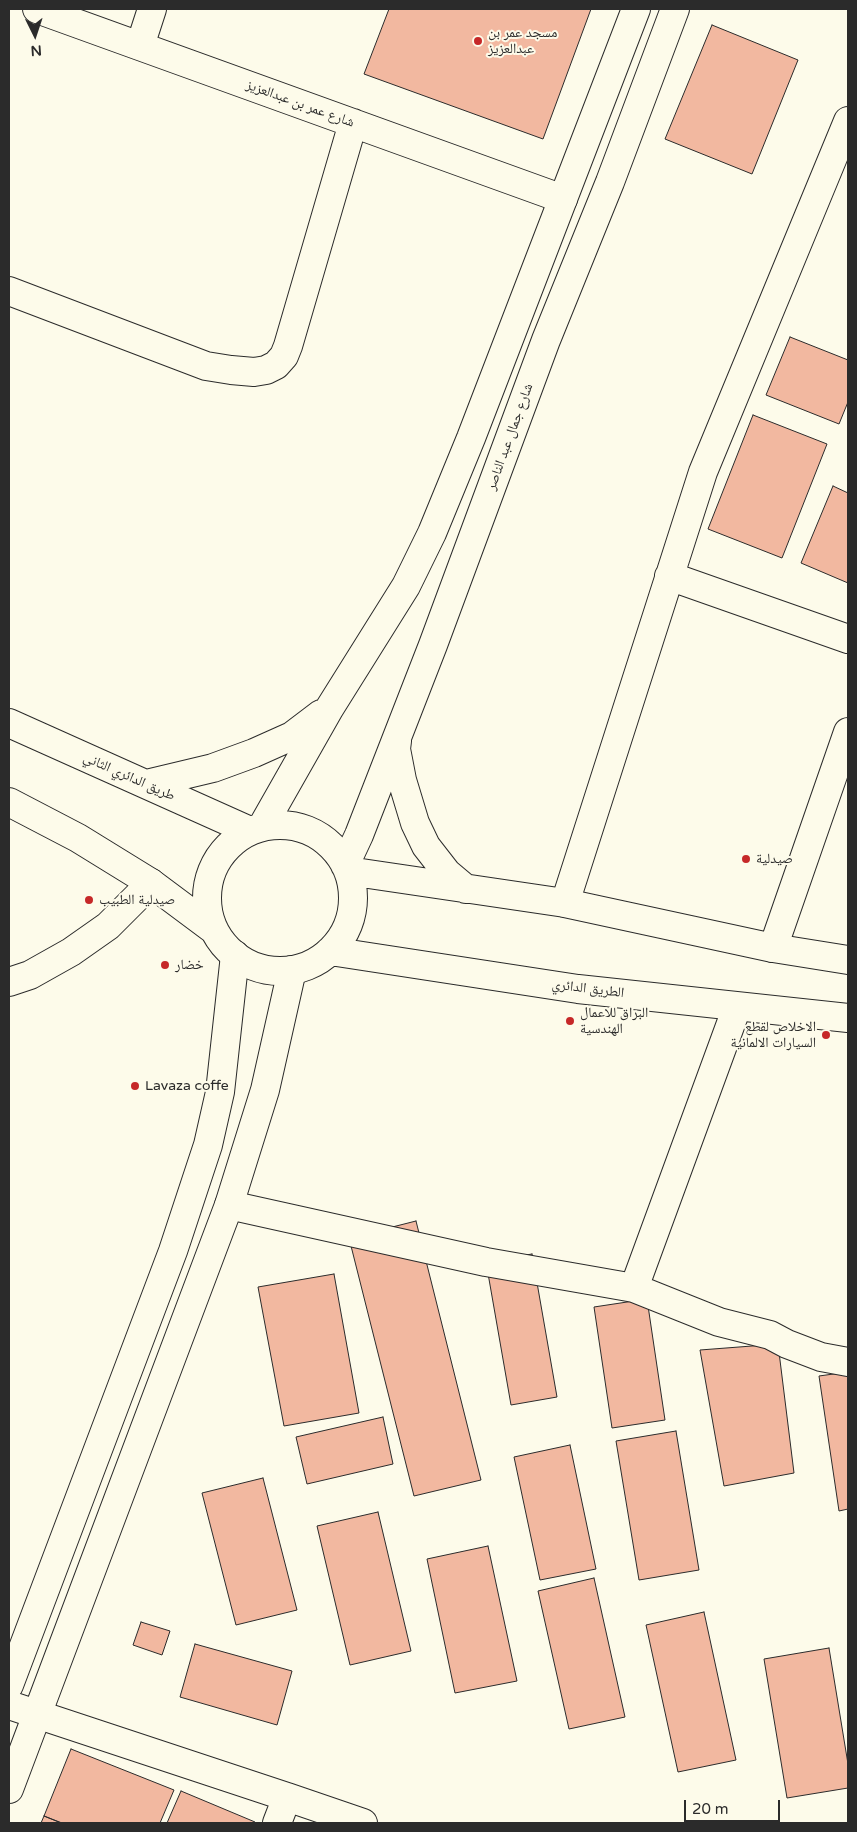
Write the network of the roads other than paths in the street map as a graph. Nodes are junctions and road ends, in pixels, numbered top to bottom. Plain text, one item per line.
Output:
1 (37, 9) edge
2 (152, 9) edge
3 (636, 9) edge
4 (675, 9) edge
5 (140, 46) junction
6 (848, 121) edge
7 (352, 123) junction
8 (563, 199) junction
9 (9, 292) edge
10 (670, 576) junction
11 (848, 639) edge
12 (329, 709) junction
13 (9, 723) edge
14 (848, 732) edge
15 (398, 736) junction
16 (146, 784) junction
17 (9, 802) edge
18 (256, 829) junction
19 (347, 868) junction
20 (151, 883) junction
21 (466, 889) junction
22 (565, 903) junction
23 (214, 930) junction
24 (773, 948) junction
25 (330, 952) junction
26 (235, 955) junction
27 (848, 960) edge
28 (292, 970) junction
29 (9, 982) edge
30 (737, 1006) junction
31 (848, 1018) edge
32 (229, 1205) junction
33 (634, 1288) junction
34 (848, 1362) edge
35 (9, 1685) edge
36 (9, 1705) edge
37 (37, 1714) junction
38 (9, 1789) edge
39 (287, 1797) junction
40 (277, 1823) edge
41 (363, 1823) edge

1 - 5 street, شارع عمر بن عبدالعزيز
2 - 5 street
3 - 8 street
4 - 15 street, شارع جمال عبد الناصر
5 - 7 street, شارع عمر بن عبدالعزيز
6 - 10 street
7 - 8 street, شارع عمر بن عبدالعزيز
7 - 9 street
8 - 12 street
10 - 11 street
10 - 22 street
12 - 16 street
12 - 18 street
13 - 16 street, طريق الدائري الثاني
14 - 24 street
15 - 19 street, شارع جمال عبد الناصر
15 - 21 street
16 - 18 street, طريق الدائري الثاني
17 - 20 street
18 - 19 street
18 - 23 street
19 - 21 street
19 - 25 street
20 - 23 street
20 - 29 street
21 - 22 street
22 - 24 street
23 - 26 street
24 - 27 street
25 - 28 street
25 - 30 street, الطريق الدائري
26 - 28 street
26 - 35 street
28 - 32 street
30 - 31 street, الطريق الدائري
30 - 33 street
32 - 33 street
32 - 37 street
33 - 34 street
36 - 37 street
37 - 38 street
37 - 39 street
39 - 40 street
39 - 41 street

